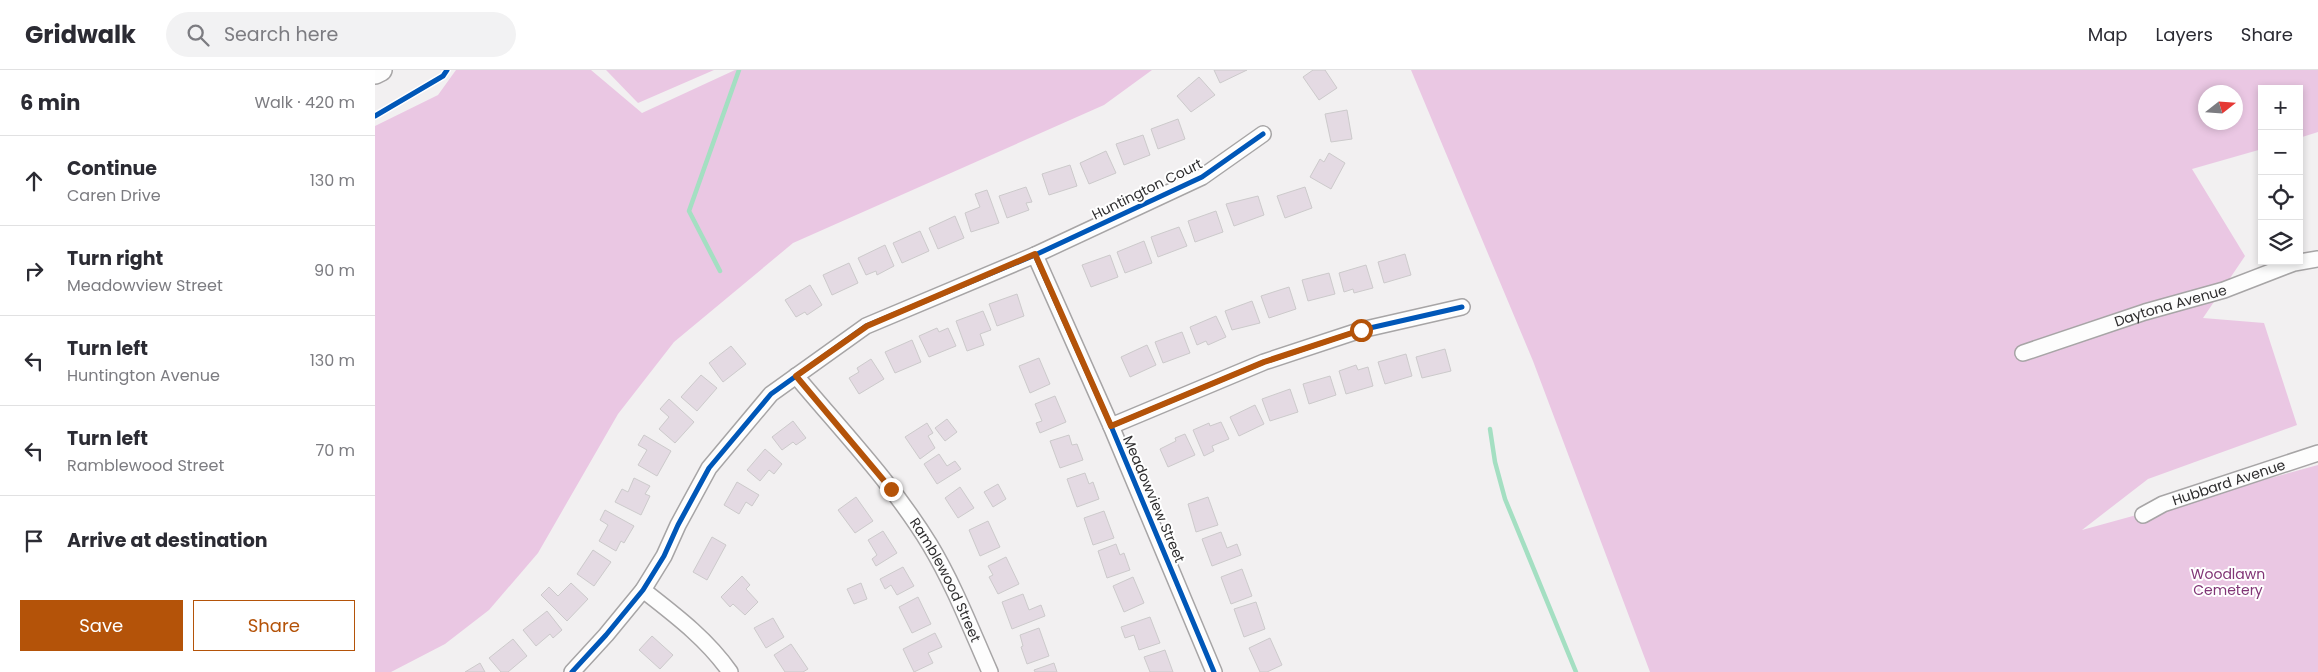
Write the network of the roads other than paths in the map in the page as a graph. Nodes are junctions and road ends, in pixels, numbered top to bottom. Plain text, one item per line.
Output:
1 (381, 70) edge
2 (375, 73) edge
3 (1263, 134) dead end
4 (1035, 254) junction
5 (2318, 259) edge
6 (1461, 307) dead end
7 (2023, 353) dead end
8 (796, 376) junction
9 (1111, 426) junction
10 (2318, 453) edge
11 (2143, 515) dead end
12 (643, 590) junction
13 (572, 672) edge
14 (730, 672) edge
15 (990, 672) edge
16 (1214, 672) edge

1 - 2 main road
3 - 4 street, Huntington Court
4 - 8 street, Huntington Court
4 - 9 street, Meadowview Street
5 - 7 street, Daytona Avenue
6 - 9 street
8 - 12 street, Huntington Court
8 - 15 street, Ramblewood Street
9 - 16 street, Meadowview Street
10 - 11 street, Hubbard Avenue
12 - 13 street, Huntington Court
12 - 14 street

